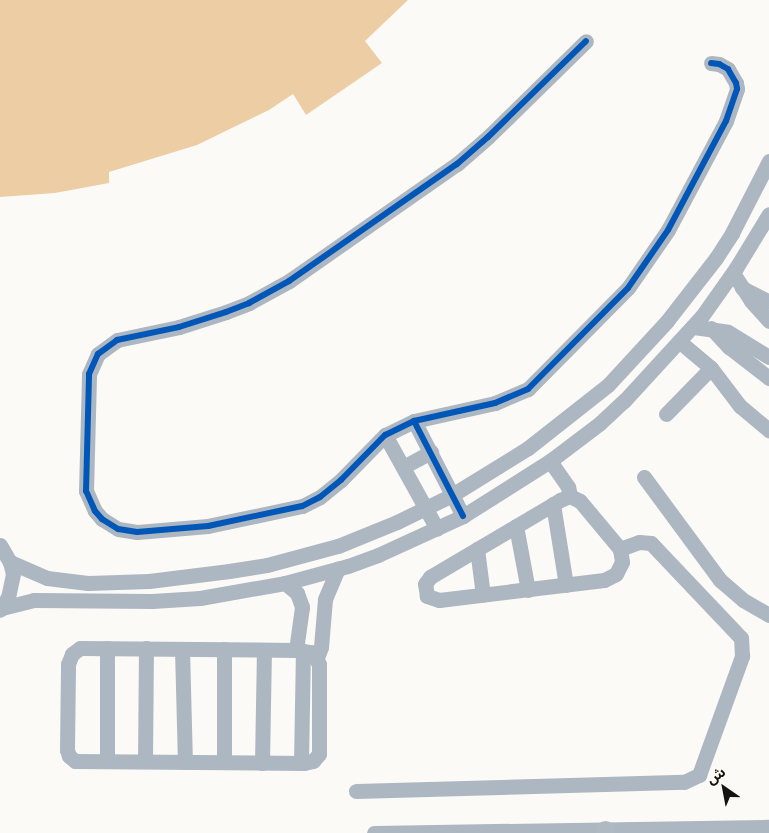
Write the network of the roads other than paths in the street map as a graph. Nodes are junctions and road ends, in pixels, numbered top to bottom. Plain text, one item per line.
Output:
1 (586, 40) dead end
2 (711, 63) dead end
3 (769, 161) edge
4 (748, 203) junction
5 (769, 214) edge
6 (733, 273) junction
7 (741, 287) junction
8 (769, 302) edge
9 (668, 321) junction
10 (769, 321) edge
11 (711, 328) junction
12 (686, 334) junction
13 (769, 357) edge
14 (711, 368) junction
15 (769, 378) edge
16 (608, 385) junction
17 (624, 401) junction
18 (666, 414) dead end
19 (414, 421) junction
20 (769, 430) edge
21 (385, 435) junction
22 (431, 452) junction
23 (550, 462) junction
24 (403, 467) junction
25 (644, 477) dead end
26 (452, 494) junction
27 (570, 496) junction
28 (553, 504) junction
29 (426, 508) junction
30 (463, 516) junction
31 (516, 526) junction
32 (437, 529) junction
33 (0, 544) edge
34 (477, 549) junction
35 (620, 549) junction
36 (10, 562) junction
37 (338, 569) junction
38 (285, 583) junction
39 (566, 585) junction
40 (528, 590) junction
41 (483, 595) junction
42 (1, 609) edge
43 (769, 615) edge
44 (301, 623) junction
45 (322, 626) junction
46 (107, 648) junction
47 (146, 648) junction
48 (182, 649) junction
49 (224, 649) junction
50 (264, 650) junction
51 (299, 650) junction
52 (316, 658) junction
53 (107, 761) junction
54 (145, 761) junction
55 (185, 762) junction
56 (224, 762) junction
57 (262, 763) junction
58 (301, 763) junction
59 (356, 791) dead end
60 (769, 827) edge
61 (604, 831) edge
62 (374, 833) edge

1 - 21 street
2 - 19 street
3 - 4 street
4 - 5 street
4 - 9 street
5 - 6 street
6 - 7 street
6 - 12 street
7 - 8 street
7 - 10 street
9 - 12 street
9 - 16 street
11 - 12 street
11 - 13 street
11 - 15 street
12 - 14 street
12 - 17 street
14 - 18 street
14 - 20 street
16 - 17 street
16 - 26 street
17 - 23 street
19 - 21 street
19 - 22 street
21 - 24 street
22 - 24 street
22 - 26 street
23 - 27 street
23 - 30 street
24 - 29 street
25 - 43 street
26 - 29 street
26 - 30 street
27 - 28 street
27 - 35 street
28 - 31 street
28 - 39 street
29 - 32 street
29 - 36 street
30 - 32 street
31 - 34 street
31 - 40 street
32 - 37 street
33 - 36 street
34 - 41 street
34 - 41 street
35 - 39 street
35 - 59 street
36 - 42 street
37 - 38 street
37 - 45 street
38 - 42 street
38 - 44 street
39 - 40 street
40 - 41 street
44 - 45 street
44 - 51 street
45 - 52 street
46 - 47 street
46 - 53 street
46 - 53 street
47 - 48 street
47 - 54 street
48 - 49 street
48 - 55 street
49 - 50 street
49 - 56 street
50 - 51 street
50 - 57 street
51 - 52 street
51 - 58 street
52 - 58 street
53 - 54 street
54 - 55 street
55 - 56 street
56 - 57 street
57 - 58 street
60 - 61 street
61 - 62 street

